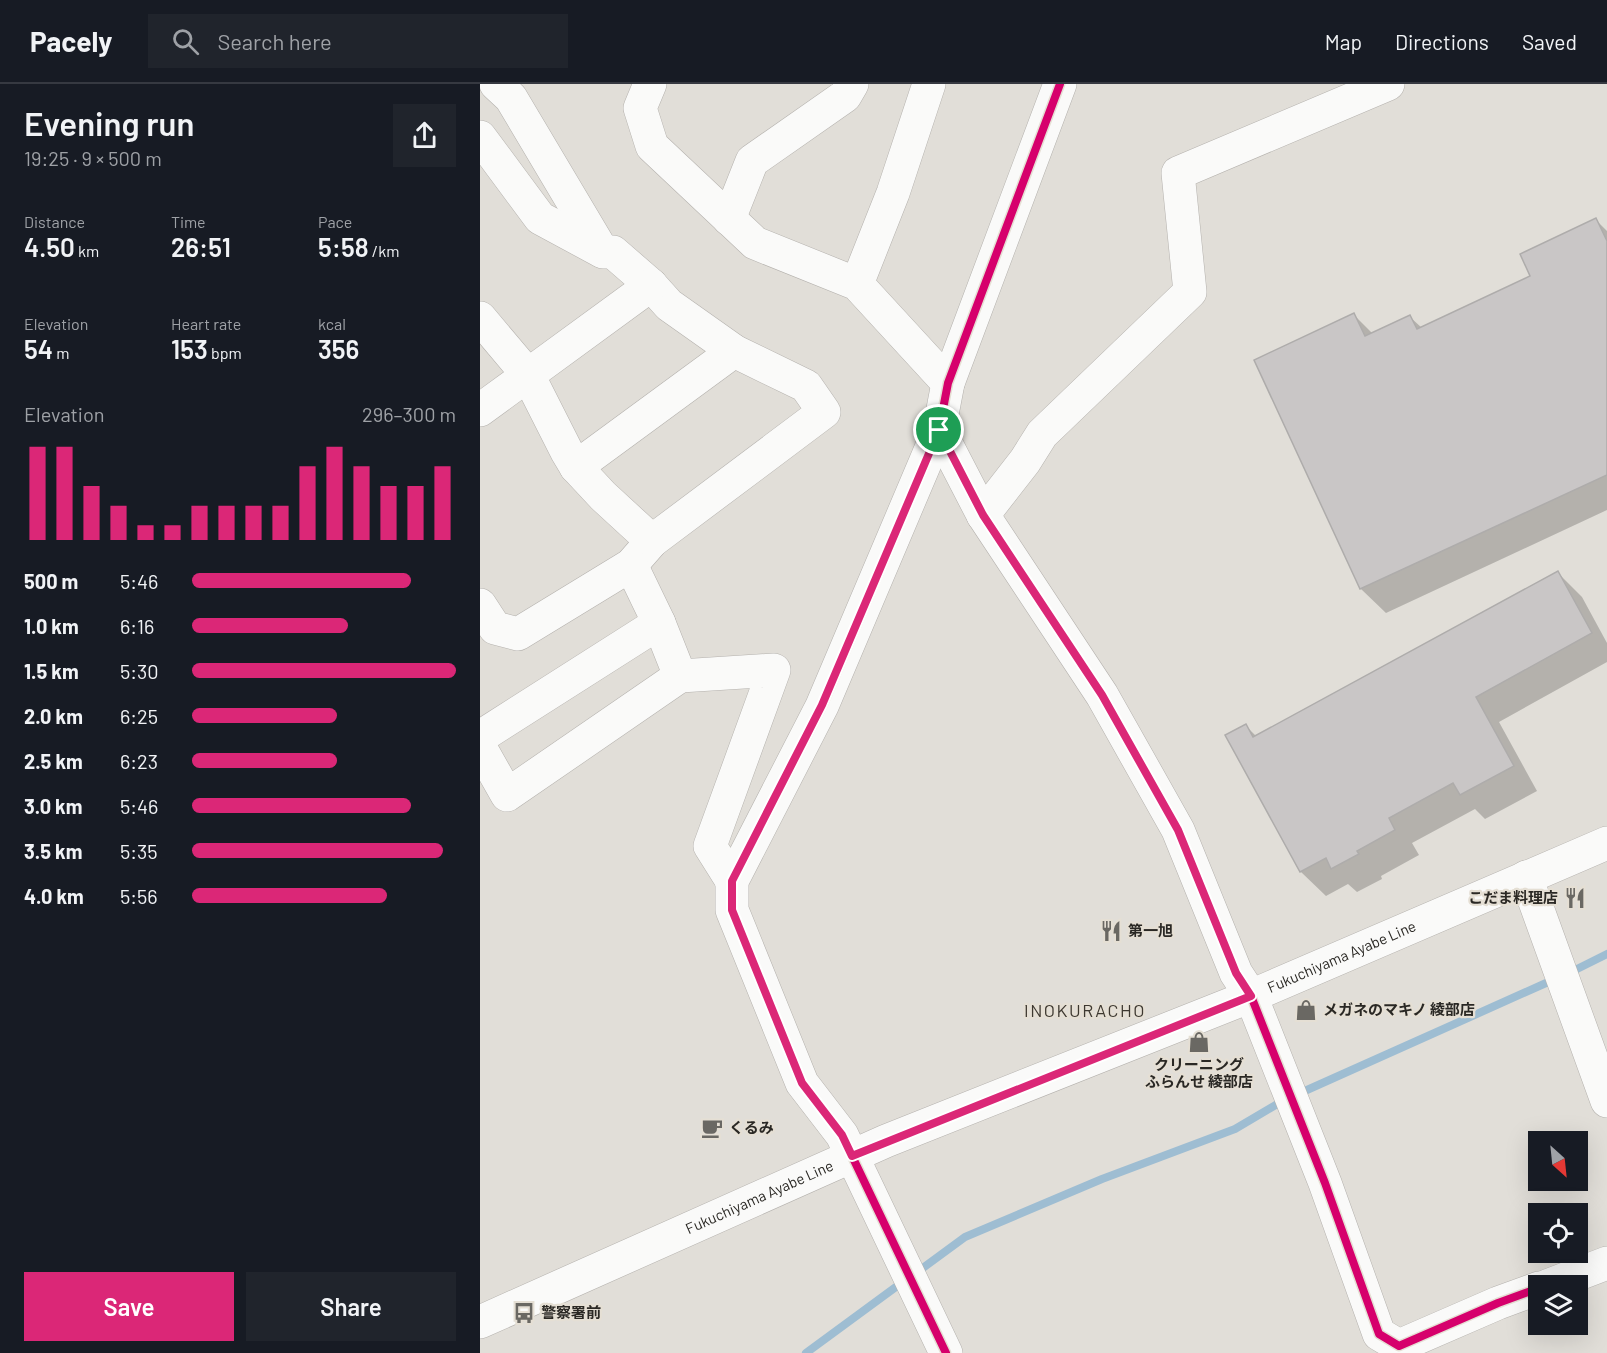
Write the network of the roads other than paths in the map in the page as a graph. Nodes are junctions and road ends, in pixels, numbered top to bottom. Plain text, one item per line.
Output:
1 (496, 84) edge
2 (650, 84) edge
3 (852, 84) edge
4 (929, 84) edge
5 (1060, 84) edge
6 (1388, 84) edge
7 (480, 136) edge
8 (729, 219) junction
9 (603, 252) junction
10 (857, 284) junction
11 (651, 285) junction
12 (480, 318) edge
13 (734, 351) junction
14 (528, 375) junction
15 (948, 384) junction
16 (480, 410) edge
17 (939, 430) junction
18 (576, 466) junction
19 (983, 515) junction
20 (652, 541) junction
21 (631, 566) junction
22 (485, 623) edge
23 (658, 623) junction
24 (680, 676) junction
25 (480, 736) edge
26 (480, 747) edge
27 (1607, 843) edge
28 (1526, 877) junction
29 (732, 881) junction
30 (1251, 996) junction
31 (1607, 1101) edge
32 (852, 1156) junction
33 (1607, 1263) edge
34 (1576, 1275) edge
35 (1528, 1292) edge
36 (480, 1322) edge
37 (946, 1353) edge

1 - 9 street
2 - 8 street
3 - 8 street
4 - 10 street
5 - 15 street
6 - 19 street
7 - 9 street
8 - 10 street
9 - 11 street
10 - 15 street
11 - 13 street
11 - 14 street
12 - 14 street
13 - 18 street
13 - 20 street
14 - 16 street
14 - 18 street
15 - 17 street
17 - 19 street
17 - 29 street
18 - 20 street
19 - 30 street
20 - 21 street
21 - 22 street
21 - 23 street
23 - 24 street
23 - 25 street
24 - 26 street
24 - 29 street
27 - 28 street, Fukuchiyama Ayabe Line
28 - 30 street, Fukuchiyama Ayabe Line
28 - 31 street
29 - 32 street
30 - 32 street, Fukuchiyama Ayabe Line
30 - 35 street
32 - 36 street, Fukuchiyama Ayabe Line
32 - 37 street
33 - 34 street

